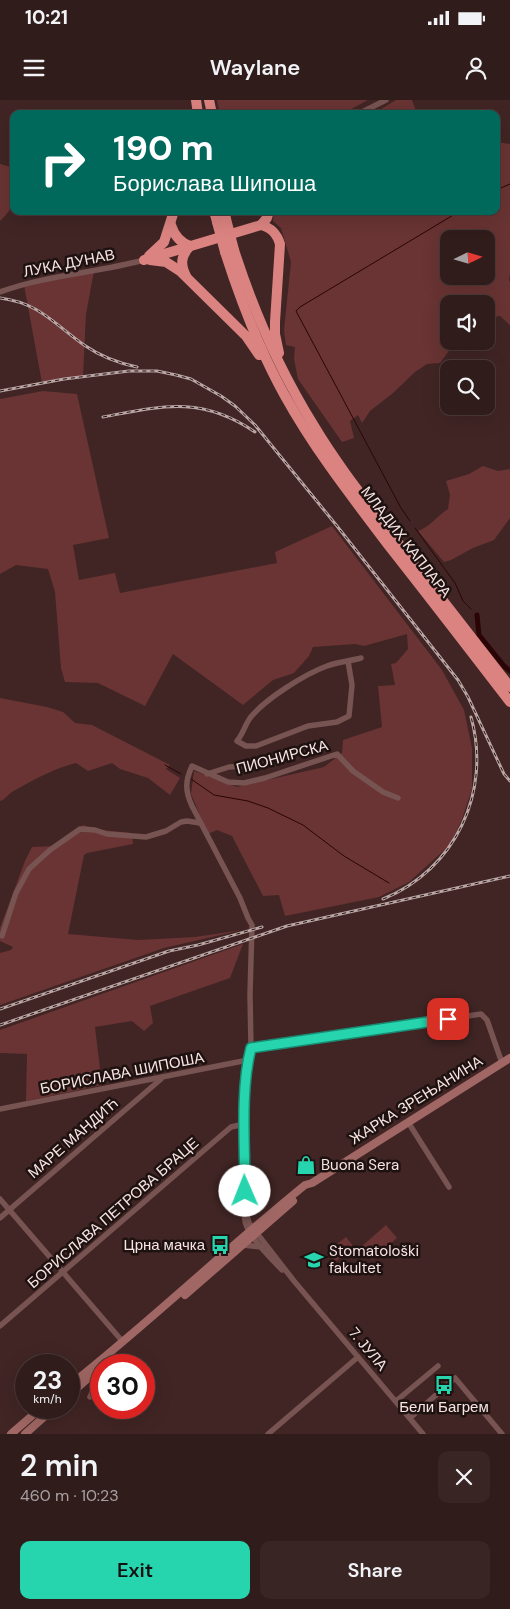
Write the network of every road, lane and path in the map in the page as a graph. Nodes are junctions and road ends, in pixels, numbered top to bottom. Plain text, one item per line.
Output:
1 (386, 100) edge
2 (366, 110) edge
3 (173, 215) edge
4 (268, 215) edge
5 (222, 217) edge
6 (171, 224) junction
7 (261, 226) junction
8 (190, 246) junction
9 (230, 251) junction
10 (144, 260) junction
11 (187, 277) junction
12 (0, 292) edge
13 (285, 396) junction
14 (302, 407) junction
15 (361, 658) dead end
16 (348, 661) junction
17 (510, 687) edge
18 (510, 702) edge
19 (244, 766) dead end
20 (207, 774) junction
21 (398, 798) dead end
22 (200, 823) junction
23 (2, 936) dead end
24 (251, 1048) junction
25 (510, 1058) edge
26 (248, 1060) junction
27 (502, 1063) junction
28 (162, 1078) junction
29 (0, 1109) edge
30 (408, 1122) junction
31 (244, 1124) junction
32 (312, 1183) junction
33 (449, 1187) dead end
34 (0, 1199) edge
35 (9, 1210) junction
36 (247, 1216) junction
37 (0, 1218) edge
38 (260, 1222) junction
39 (253, 1233) junction
40 (243, 1246) junction
41 (262, 1247) junction
42 (63, 1272) junction
43 (294, 1281) junction
44 (0, 1326) edge
45 (123, 1342) junction
46 (120, 1354) edge
47 (358, 1357) junction
48 (438, 1366) dead end
49 (80, 1377) edge
50 (90, 1379) edge
51 (80, 1387) edge
52 (396, 1401) junction
53 (410, 1418) junction
54 (28, 1419) edge
55 (42, 1419) edge
56 (11, 1434) edge
57 (25, 1434) edge
58 (268, 1434) edge
59 (423, 1434) edge
60 (502, 1434) edge

1 - 2 street
3 - 6 highway
4 - 7 highway
5 - 9 highway, bridge
6 - 8 highway
6 - 10 highway
7 - 8 highway
7 - 14 highway
8 - 10 highway
8 - 11 highway
9 - 13 highway
9 - 14 highway
10 - 11 highway
10 - 12 street, ЛУКА ДУНАВ
11 - 13 highway
13 - 18 highway, МЛАДИХ КАПЛАРА
14 - 17 highway, МЛАДИХ КАПЛАРА
15 - 16 street, ПИОНИРСКА
16 - 16 street, ПИОНИРСКА
19 - 20 street
20 - 21 street, ПИОНИРСКА
20 - 22 street, ПИОНИРСКА
22 - 23 street
22 - 24 street
24 - 26 street
24 - 27 street
25 - 27 street, ЖАРКА ЗРЕЊАНИНА
26 - 28 street, БОРИСЛАВА ШИПОША
26 - 31 street
27 - 30 street, ЖАРКА ЗРЕЊАНИНА
28 - 29 street, БОРИСЛАВА ШИПОША
28 - 35 street, МАРЕ МАНДИЋ
30 - 32 street, ЖАРКА ЗРЕЊАНИНА
30 - 33 street
31 - 36 street
31 - 42 street, БОРИСЛАВА ПЕТРОВА БРАЦЕ
32 - 38 street, ЖАРКА ЗРЕЊАНИНА
32 - 39 street, ЖАРКА ЗРЕЊАНИНА
34 - 35 street
35 - 37 street, МАРЕ МАНДИЋ
35 - 42 street
36 - 38 street
36 - 39 street
38 - 39 street, ЖАРКА ЗРЕЊАНИНА
39 - 40 street
39 - 41 street, 7. ЈУЛА
39 - 43 street, 7. ЈУЛА
39 - 45 street
40 - 41 street
40 - 46 street
41 - 43 street, 7. ЈУЛА
42 - 44 street, БОРИСЛАВА ПЕТРОВА БРАЦЕ
42 - 45 street
43 - 47 street, 7. ЈУЛА
45 - 49 street
47 - 52 street, 7. ЈУЛА
47 - 58 street
48 - 52 street
50 - 51 street
52 - 53 street, 7. ЈУЛА
53 - 59 street, 7. ЈУЛА
53 - 60 street
54 - 56 street
55 - 57 street

